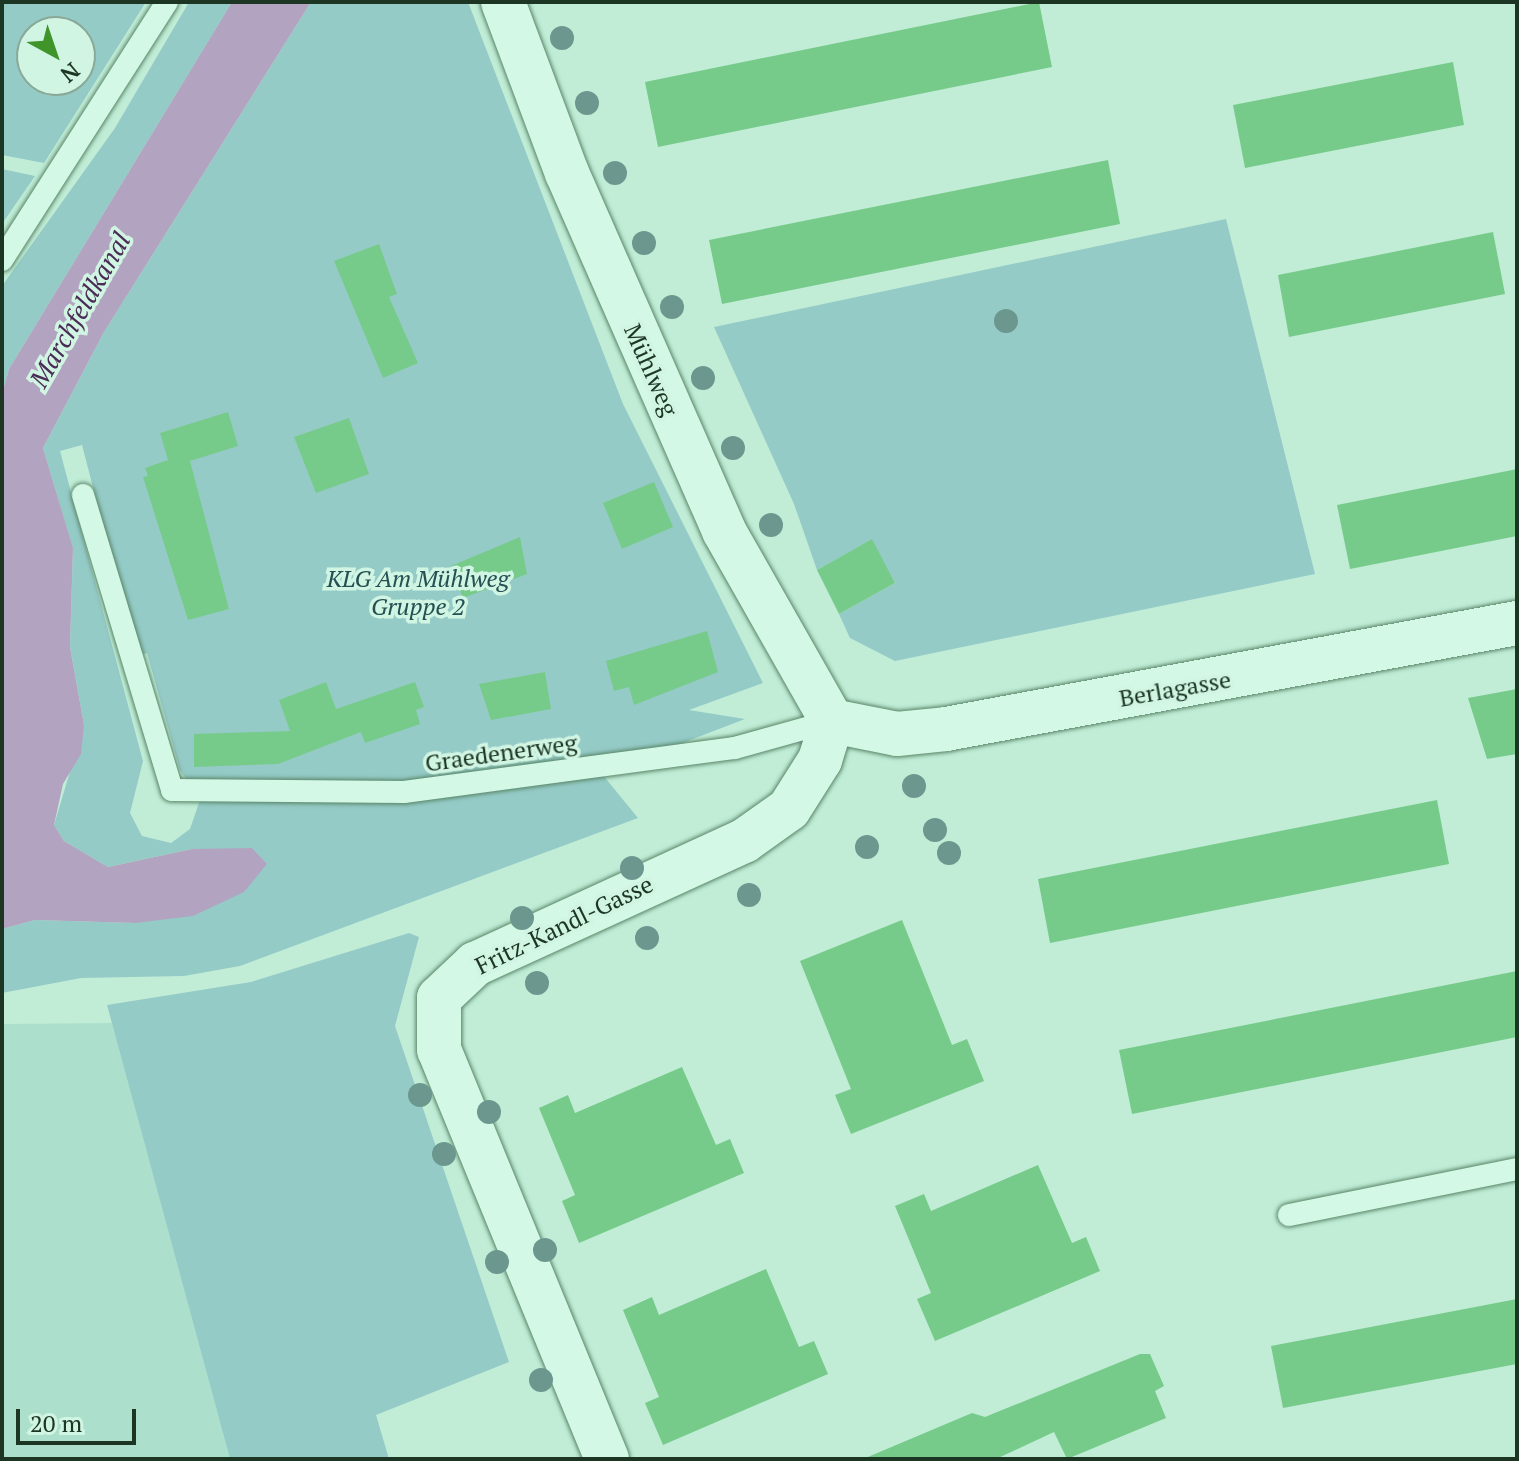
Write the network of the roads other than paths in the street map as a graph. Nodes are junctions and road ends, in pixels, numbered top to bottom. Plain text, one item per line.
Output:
1 (167, 2) edge
2 (503, 2) edge
3 (2, 260) edge
4 (83, 495) dead end
5 (1517, 623) edge
6 (832, 721) junction
7 (1517, 1169) edge
8 (1289, 1215) dead end
9 (607, 1459) edge

1 - 3 lane
2 - 6 street, Mühlweg
4 - 6 lane, Graedenerweg
5 - 6 street, Berlagasse
6 - 9 street, Fritz-Kandl-Gasse
7 - 8 lane

